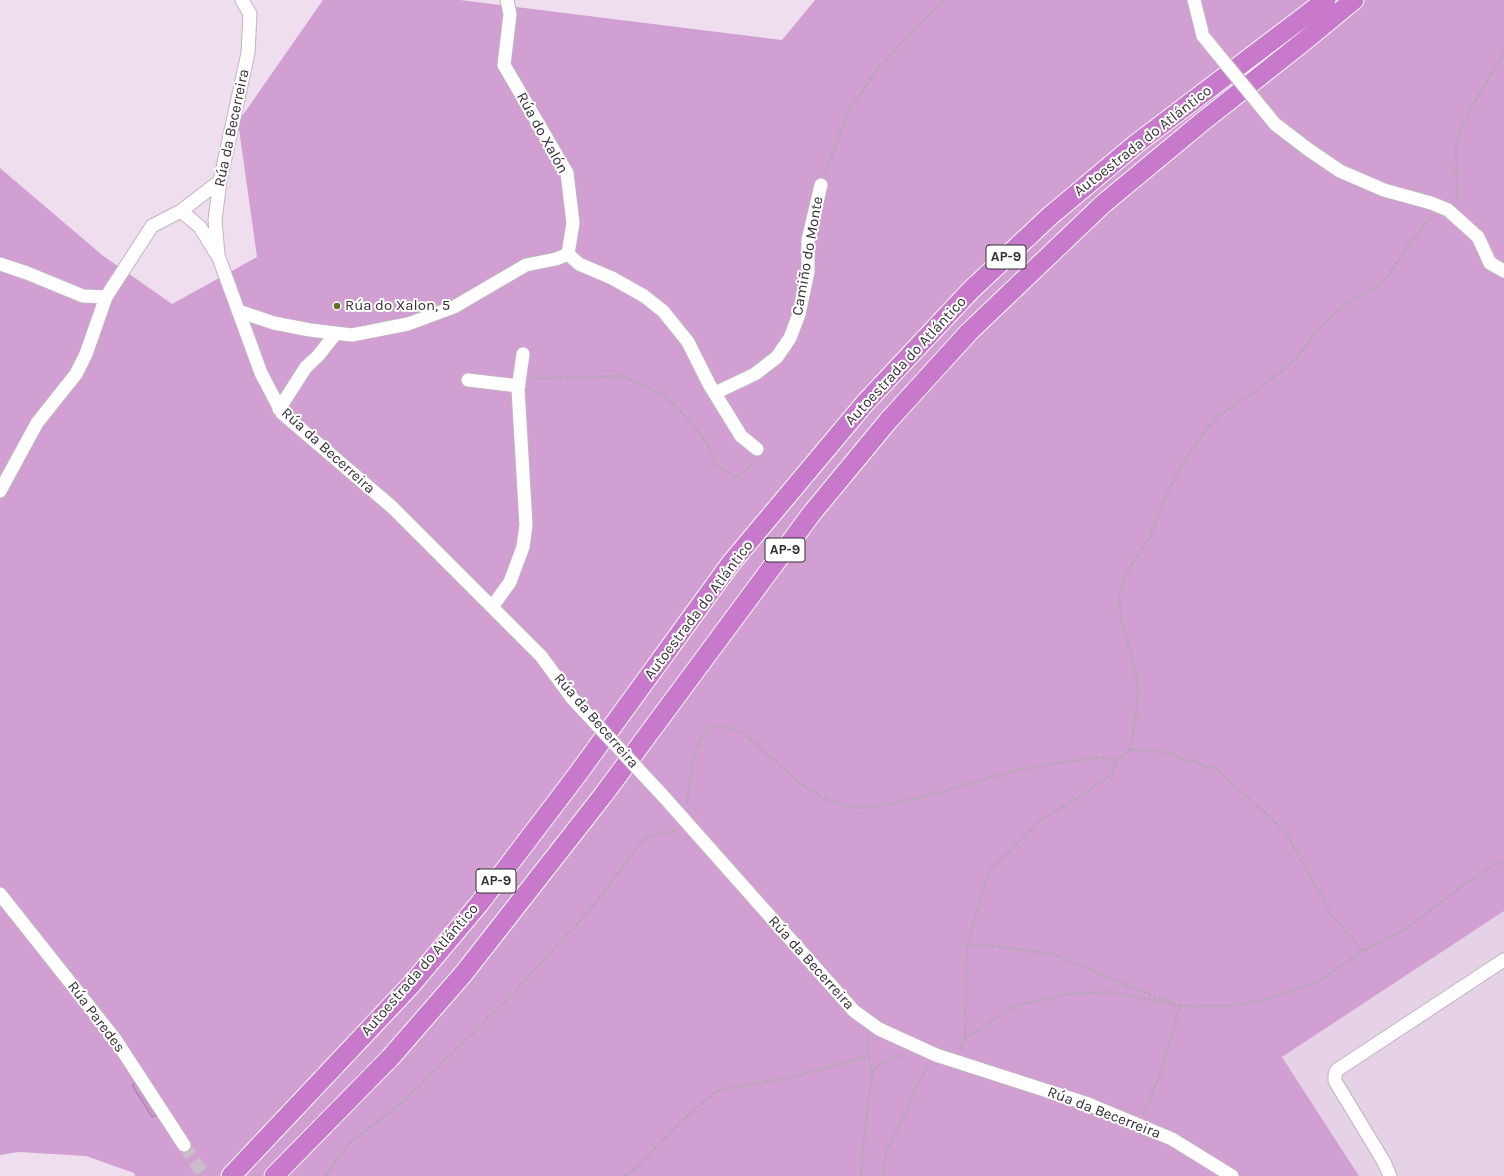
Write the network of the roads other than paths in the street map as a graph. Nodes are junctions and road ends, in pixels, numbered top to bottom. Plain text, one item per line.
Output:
1 (242, 0) edge
2 (507, 0) edge
3 (1194, 0) edge
4 (1326, 0) edge
5 (1354, 0) edge
6 (220, 181) junction
7 (821, 185) road end
8 (181, 211) junction
9 (568, 254) junction
10 (218, 258) junction
11 (0, 264) edge
12 (1504, 271) edge
13 (106, 297) junction
14 (238, 311) junction
15 (336, 333) junction
16 (523, 354) dead end
17 (468, 380) dead end
18 (520, 383) junction
19 (715, 392) junction
20 (279, 409) junction
21 (757, 449) road end
22 (0, 490) edge
23 (492, 607) junction
24 (0, 894) edge
25 (1504, 960) edge
26 (184, 1145) tunnel mouth
27 (278, 1173) edge
28 (232, 1176) edge
29 (1232, 1176) edge
30 (1390, 1176) edge

1 - 6 street, Rúa da Becerreira
2 - 9 street, Rúa do Xalón
3 - 12 street, bridge
4 - 28 highway, Autoestrada do Atlántico / AP-9
5 - 27 highway, Autoestrada do Atlántico / AP-9
6 - 8 street
6 - 10 street, Rúa da Becerreira
7 - 19 street, Camiño do Monte
8 - 10 street, Rúa da Becerreira
8 - 13 street
9 - 15 street
9 - 19 street
10 - 14 street, Rúa da Becerreira
11 - 13 street
13 - 22 street
14 - 15 street
14 - 20 street, Rúa da Becerreira
15 - 20 street
16 - 18 street
17 - 18 street
18 - 23 street
19 - 21 street
20 - 23 street, Rúa da Becerreira
23 - 29 street, Rúa da Becerreira, bridge
24 - 26 street, Rúa Paredes
25 - 30 street

